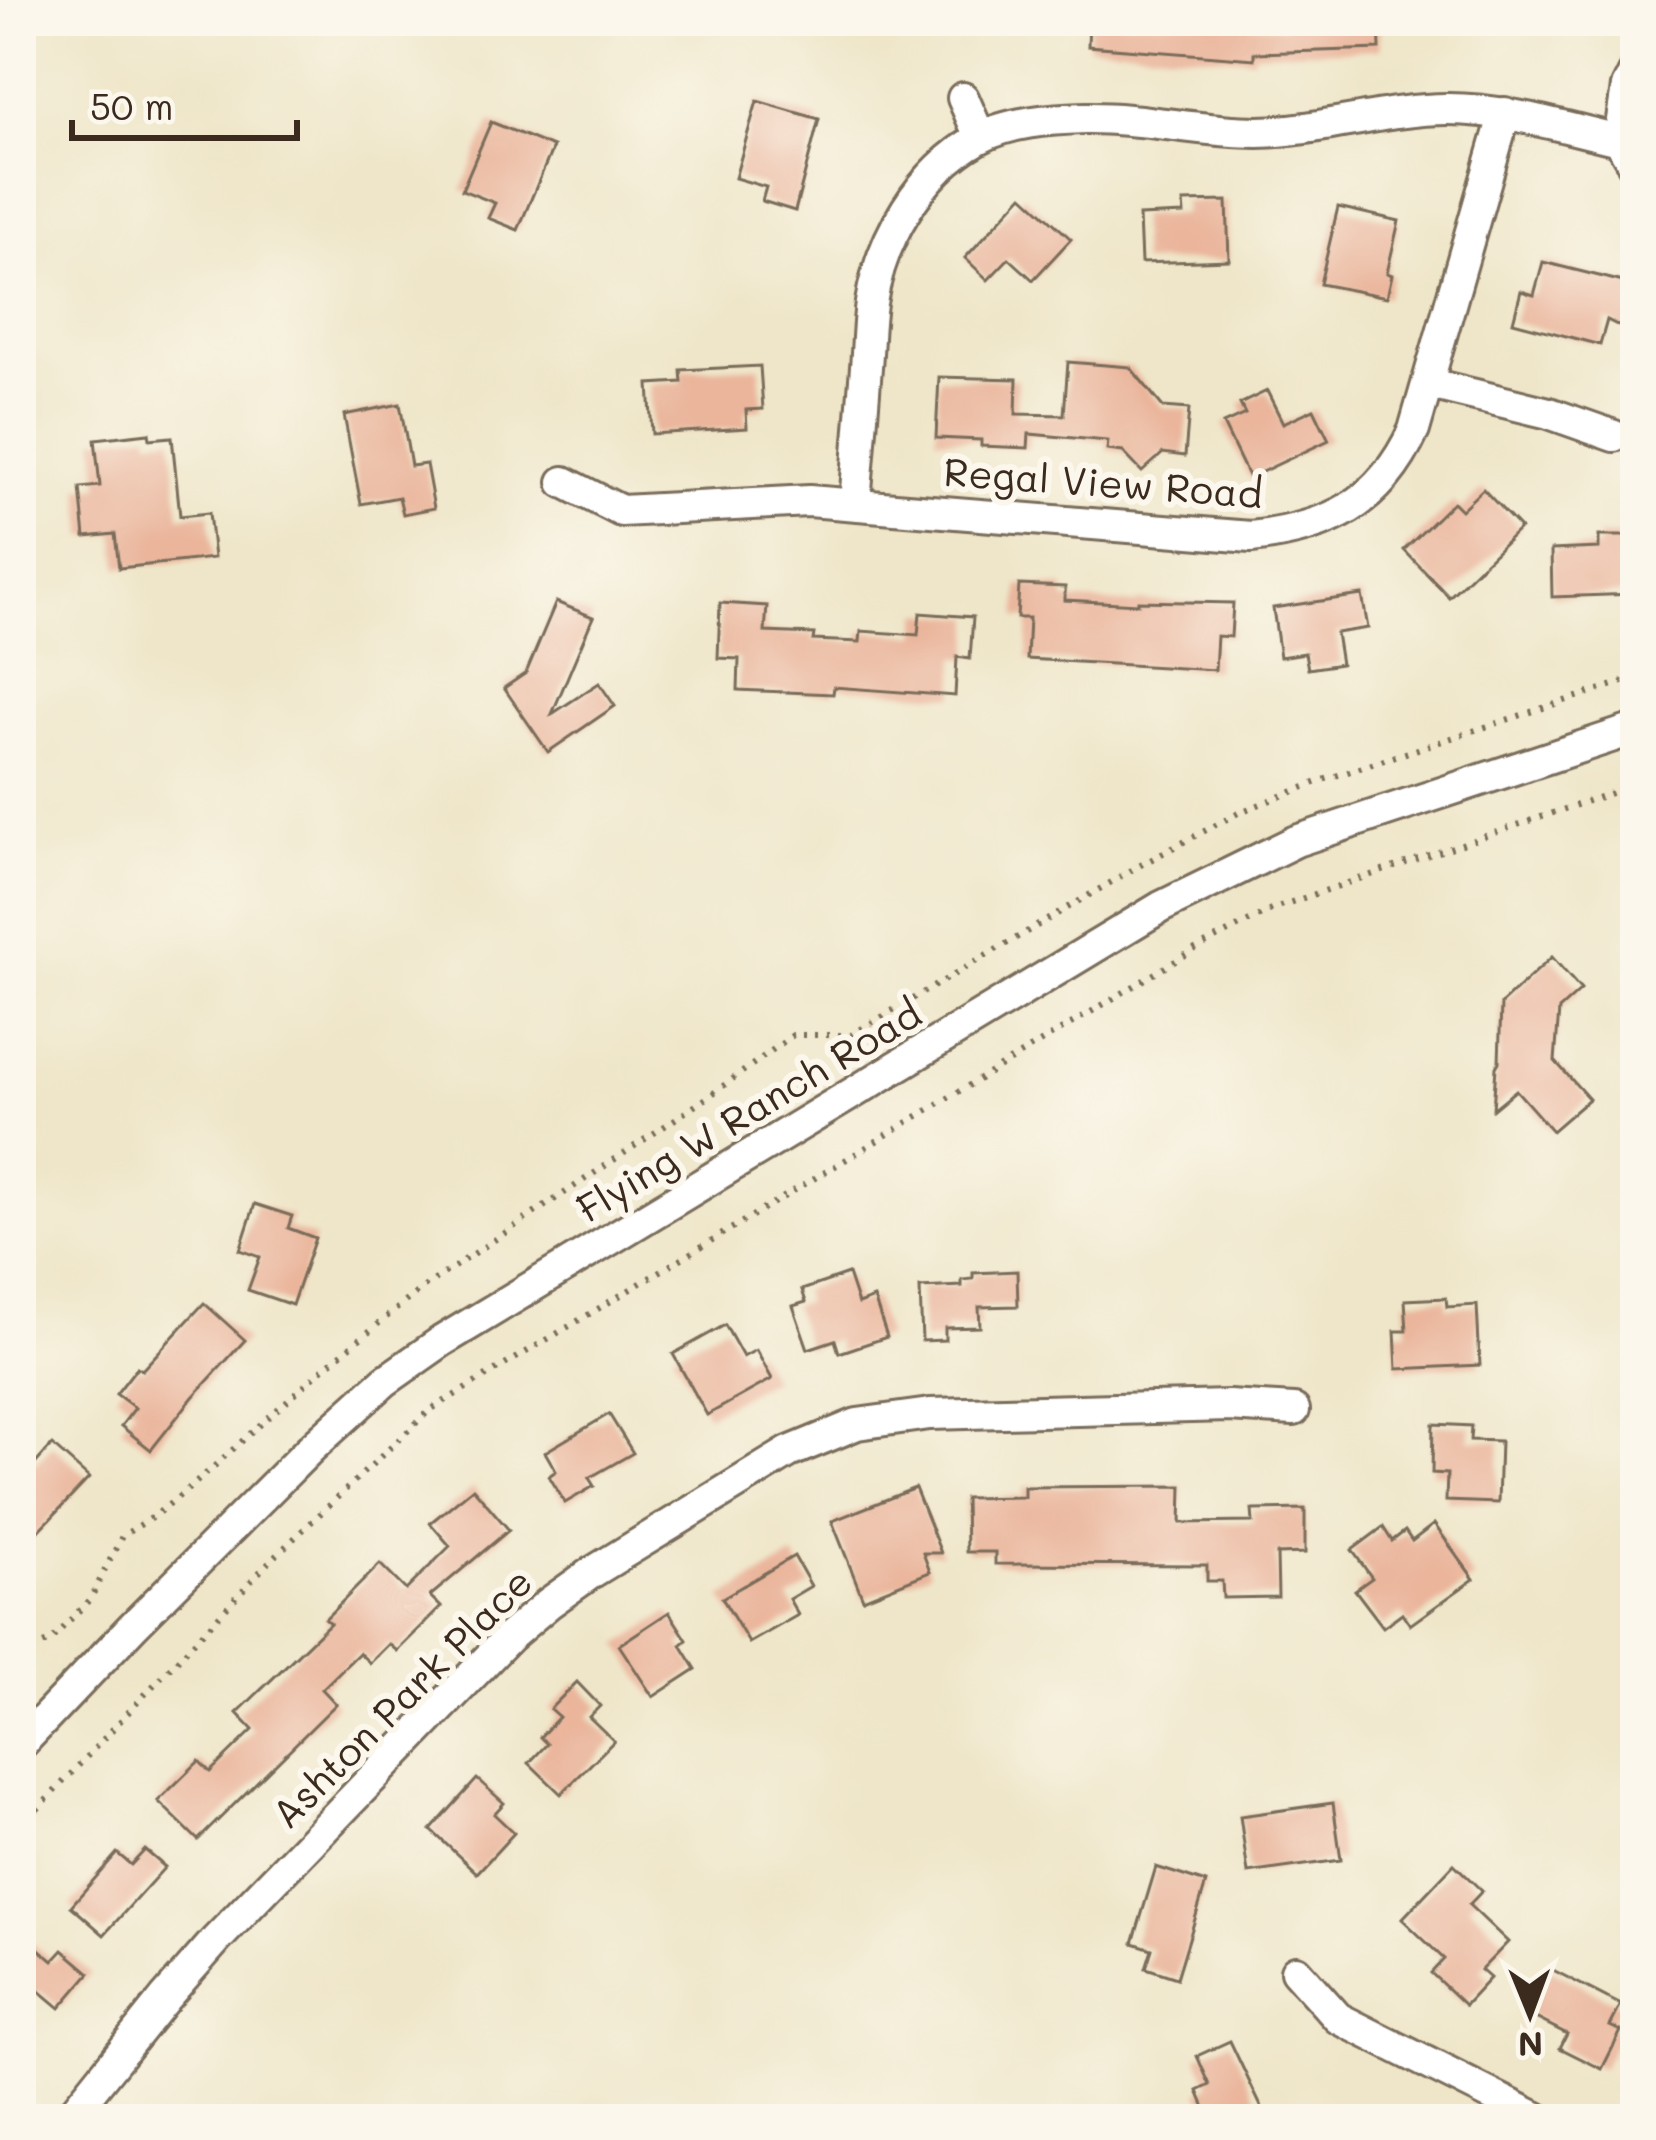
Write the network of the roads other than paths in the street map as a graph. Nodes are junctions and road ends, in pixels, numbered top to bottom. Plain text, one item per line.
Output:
1 (1635, 71) edge
2 (963, 98) dead end
3 (1505, 113) junction
4 (980, 137) junction
5 (1627, 138) edge
6 (1635, 167) edge
7 (1430, 384) junction
8 (1614, 436) dead end
9 (564, 482) dead end
10 (855, 503) junction
11 (1635, 729) edge
12 (1294, 1410) dead end
13 (21, 1744) edge
14 (1296, 1971) dead end
15 (68, 2119) edge
16 (1539, 2119) edge

1 - 5 street
2 - 4 street
3 - 4 street
3 - 5 street
3 - 7 street, Regal View Road
4 - 10 street
5 - 6 street
7 - 8 street
7 - 10 street, Regal View Road
9 - 10 street, Regal View Road
11 - 13 street, Flying W Ranch Road
12 - 15 street, Ashton Park Place
14 - 16 street

